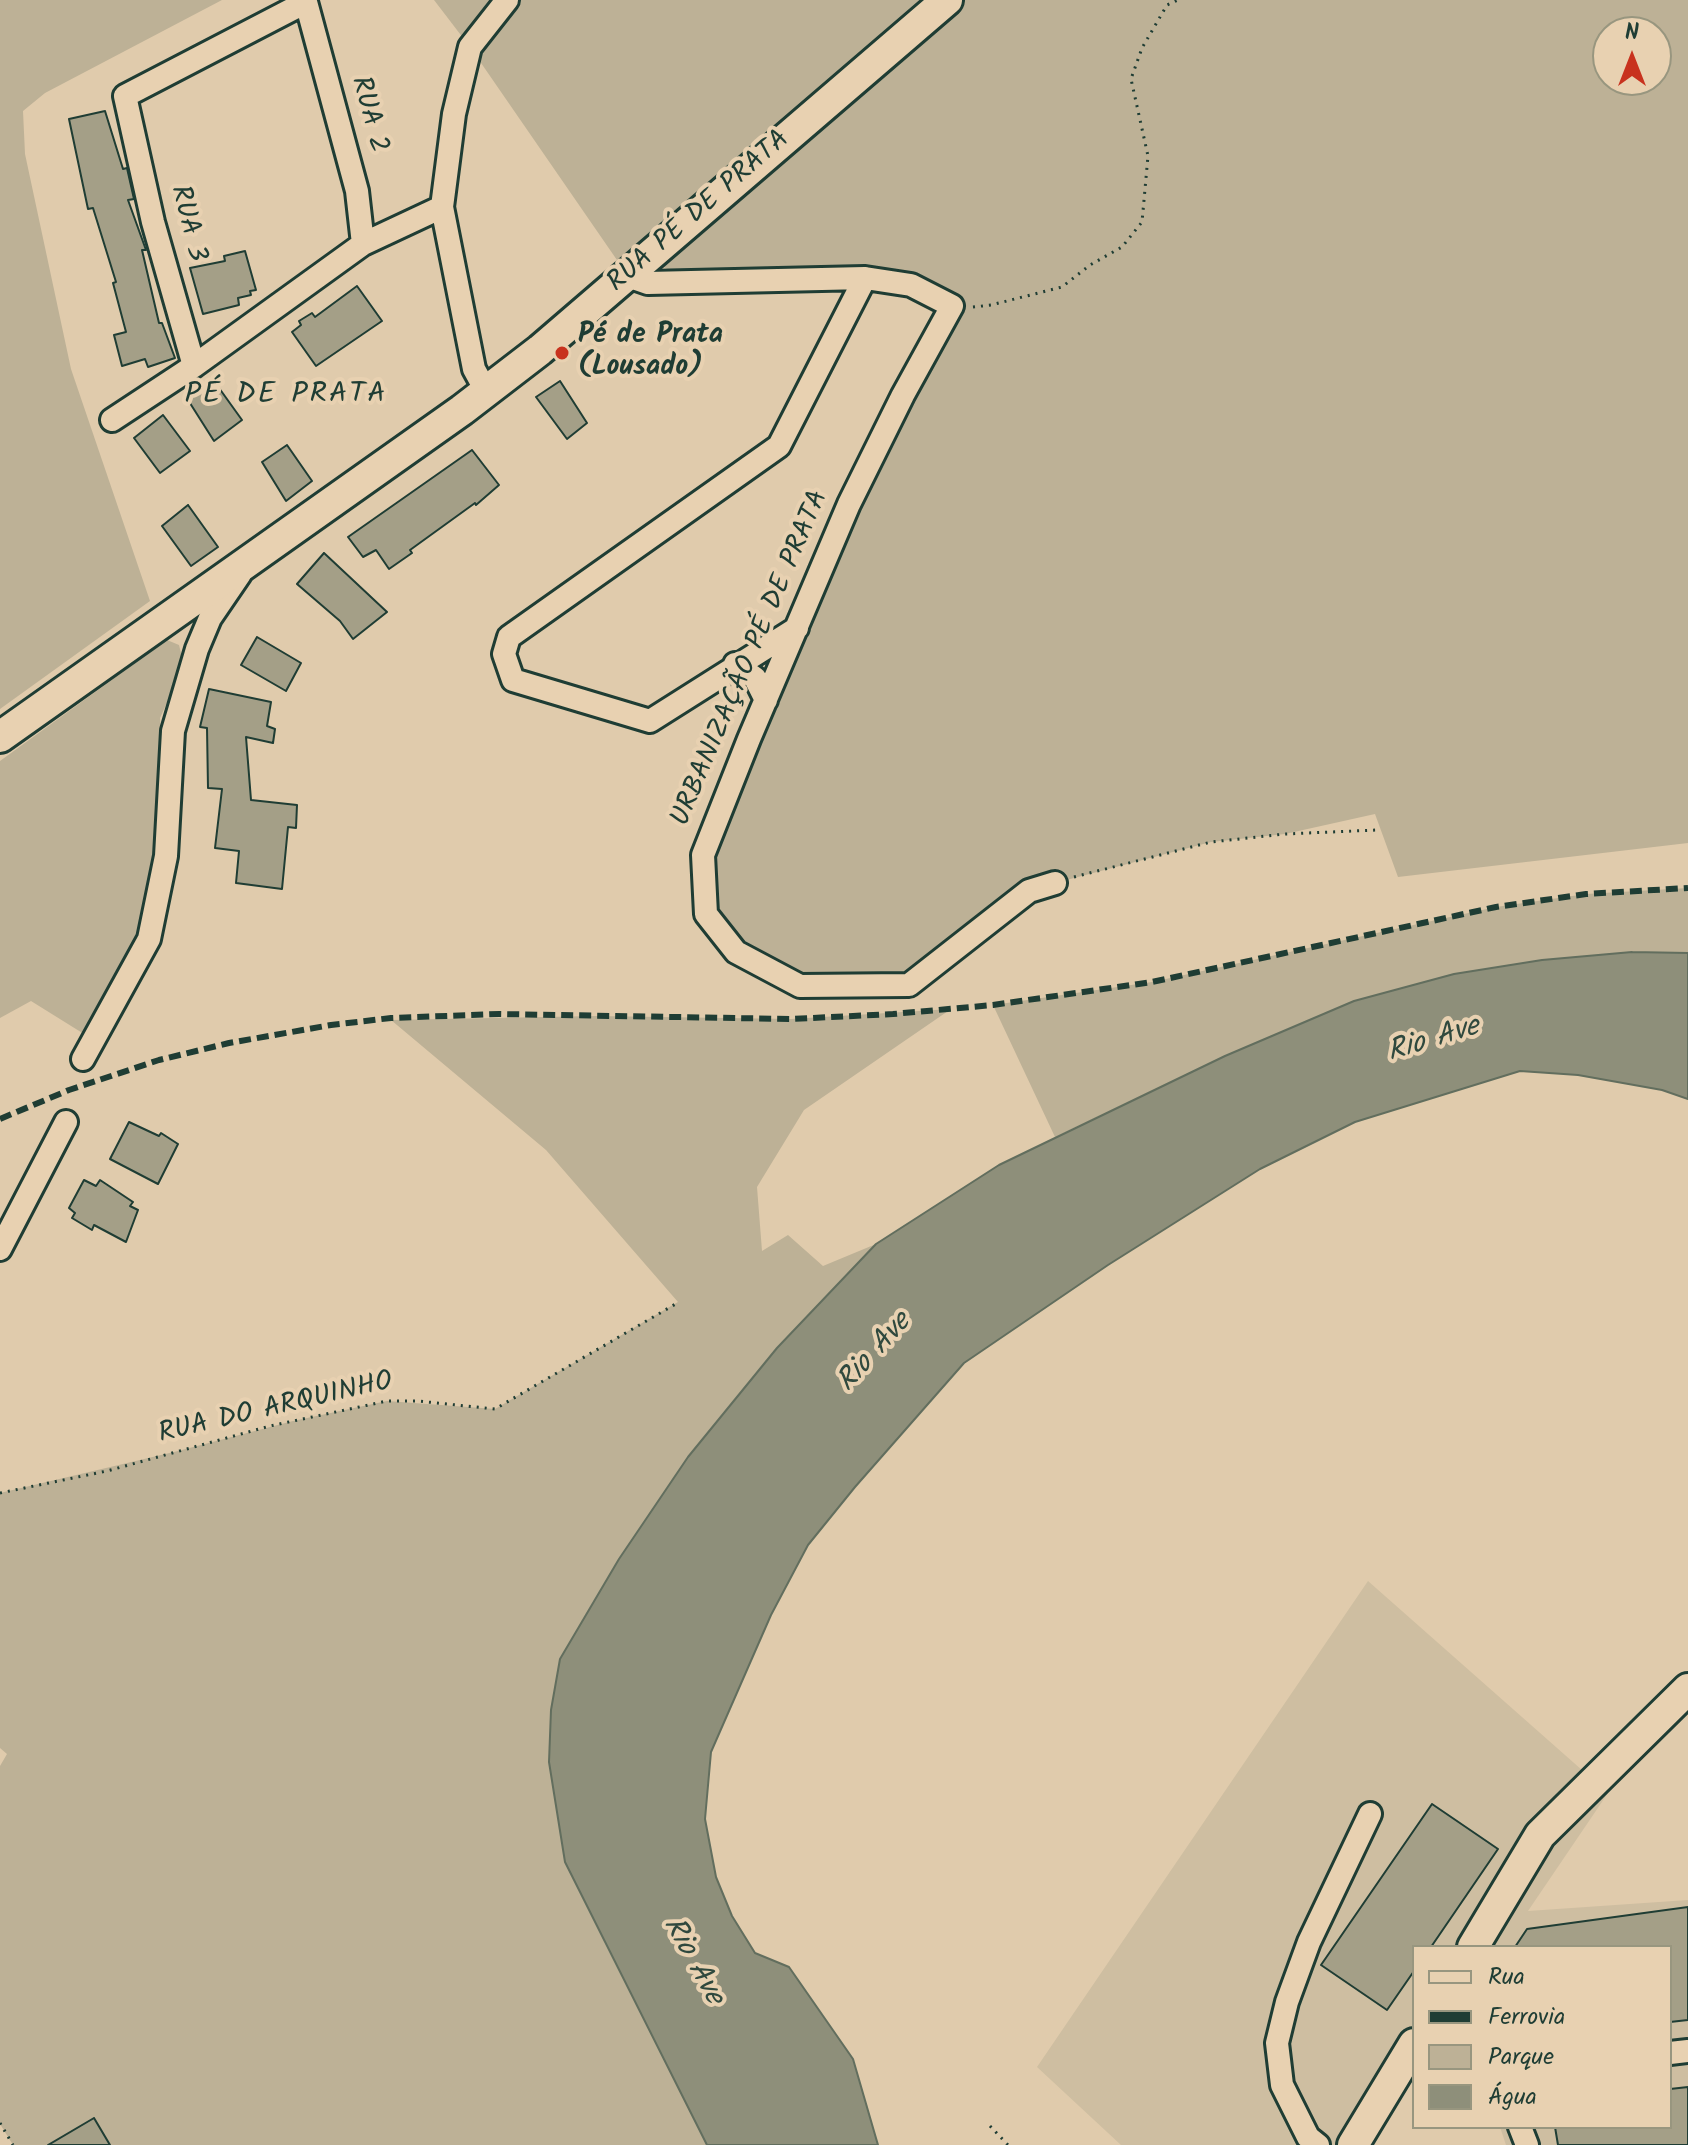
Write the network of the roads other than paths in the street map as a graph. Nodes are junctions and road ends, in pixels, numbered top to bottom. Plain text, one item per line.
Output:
1 (507, 0) edge
2 (947, 0) edge
3 (125, 96) joint
4 (442, 207) junction
5 (363, 244) junction
6 (651, 256) junction
7 (628, 276) junction
8 (865, 278) junction
9 (692, 282) junction
10 (194, 366) junction
11 (486, 391) junction
12 (112, 420) dead end
13 (251, 557) junction
14 (167, 618) junction
15 (797, 628) junction
16 (197, 649) junction
17 (735, 664) junction
18 (766, 700) junction
19 (0, 737) edge
20 (1055, 883) road end
21 (83, 1059) dead end
22 (66, 1122) dead end
23 (0, 1249) edge
24 (1688, 1689) edge
25 (1370, 1814) dead end
26 (1474, 1945) edge
27 (1412, 2047) edge
28 (1318, 2145) edge
29 (1353, 2145) edge

1 - 4 street
2 - 6 street, RUA PÉ DE PRATA
3 - 5 street, RUA 2
3 - 10 street, RUA 3
4 - 5 street
4 - 11 street
5 - 10 street
6 - 7 street, RUA PÉ DE PRATA
6 - 9 street
7 - 9 street
7 - 11 street, RUA PÉ DE PRATA
8 - 9 street
8 - 15 street, URBANIZAÇÃO PÉ DE PRATA
8 - 17 street
10 - 12 street
11 - 13 street, RUA PÉ DE PRATA
13 - 14 street, RUA PÉ DE PRATA
13 - 16 street, RUA PÉ DE PRATA
14 - 16 street
14 - 19 street, RUA PÉ DE PRATA
15 - 17 street
15 - 18 street, URBANIZAÇÃO PÉ DE PRATA
16 - 21 street, RUA PÉ DE PRATA
17 - 18 street
18 - 20 street, URBANIZAÇÃO PÉ DE PRATA
22 - 23 street
24 - 26 street
25 - 28 street
27 - 29 street

